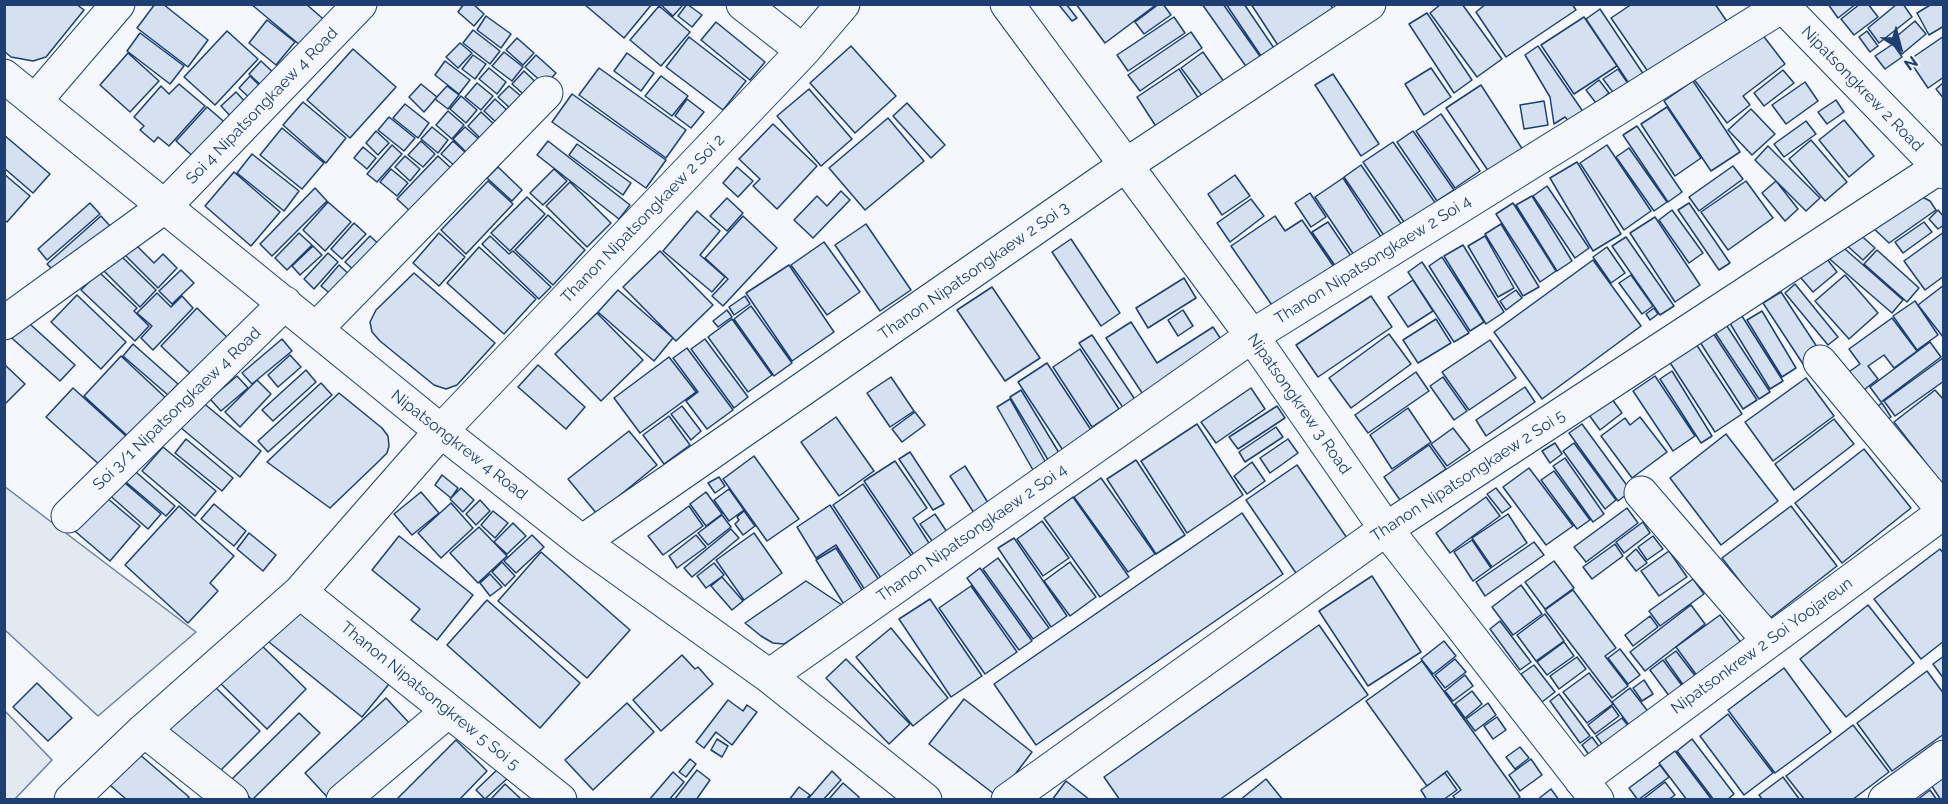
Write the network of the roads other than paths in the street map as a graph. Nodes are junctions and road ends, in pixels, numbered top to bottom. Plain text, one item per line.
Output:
1 (118, 4) edge
2 (360, 4) edge
3 (743, 4) edge
4 (843, 4) edge
5 (1007, 4) edge
6 (1369, 4) edge
7 (1782, 5) edge
8 (803, 51) junction
9 (4, 76) edge
10 (546, 93) dead end
11 (35, 101) junction
12 (1126, 165) junction
13 (1941, 170) edge
14 (164, 207) junction
15 (285, 303) junction
16 (4, 323) edge
17 (316, 329) junction
18 (1252, 336) junction
19 (1820, 362) dead end
20 (441, 431) junction
21 (1641, 493) dead end
22 (1944, 512) edge
23 (68, 516) dead end
24 (1386, 529) junction
25 (582, 542) junction
26 (300, 592) junction
27 (1768, 641) junction
28 (769, 676) junction
29 (448, 711) junction
30 (144, 730) junction
31 (1944, 757) edge
32 (1589, 790) edge
33 (70, 800) edge
34 (232, 800) edge
35 (343, 800) edge
36 (560, 800) edge
37 (925, 800) edge
38 (1008, 800) edge
39 (1886, 800) edge

1 - 11 street
2 - 14 street, Soi 4 Nipatsongkaew 4 Road
3 - 8 street
4 - 8 street, Thanon Nipatsongkaew 2 Soi 2
5 - 12 street, Nipatsongkrew 3 Road
6 - 12 street, Thanon Nipatsongkaew 2 Soi 3
7 - 13 street, Nipatsongkrew 2 Road
7 - 18 street, Thanon Nipatsongkaew 2 Soi 4
8 - 20 street, Thanon Nipatsongkaew 2 Soi 2
9 - 11 street, Nipatsongkrew 4 Road
10 - 17 street
11 - 14 street, Nipatsongkrew 4 Road
12 - 18 street, Nipatsongkrew 3 Road
12 - 25 street, Thanon Nipatsongkaew 2 Soi 3
13 - 24 street, Thanon Nipatsongkaew 2 Soi 5
14 - 15 street, Nipatsongkrew 4 Road
14 - 16 street, Soi 4 Nipatsongkaew 4 Road
15 - 17 street, Nipatsongkrew 4 Road
15 - 23 street, Soi 3/1 Nipatsongkaew 4 Road
17 - 20 street, Nipatsongkrew 4 Road
18 - 24 street, Nipatsongkrew 3 Road
18 - 28 street, Thanon Nipatsongkaew 2 Soi 4
19 - 22 street
20 - 25 street, Nipatsongkrew 4 Road
20 - 26 street, Thanon Nipatsongkaew 2 Soi 2
21 - 27 street
22 - 27 street, Nipatsonkrew 2 Soi Yoojareun
24 - 32 street, Nipatsongkrew 3 Road
24 - 38 street, Thanon Nipatsongkaew 2 Soi 5
25 - 28 street, Nipatsongkrew 4 Road
26 - 29 street, Thanon Nipatsongkrew 5 Soi 5
26 - 30 street, Thanon Nipatsongkaew 2 Soi 2
27 - 32 street, Nipatsonkrew 2 Soi Yoojareun
28 - 37 street, Nipatsongkrew 4 Road
29 - 35 street
29 - 36 street, Thanon Nipatsongkrew 5 Soi 5
30 - 33 street, Thanon Nipatsongkaew 2 Soi 2
30 - 34 street
31 - 39 street

